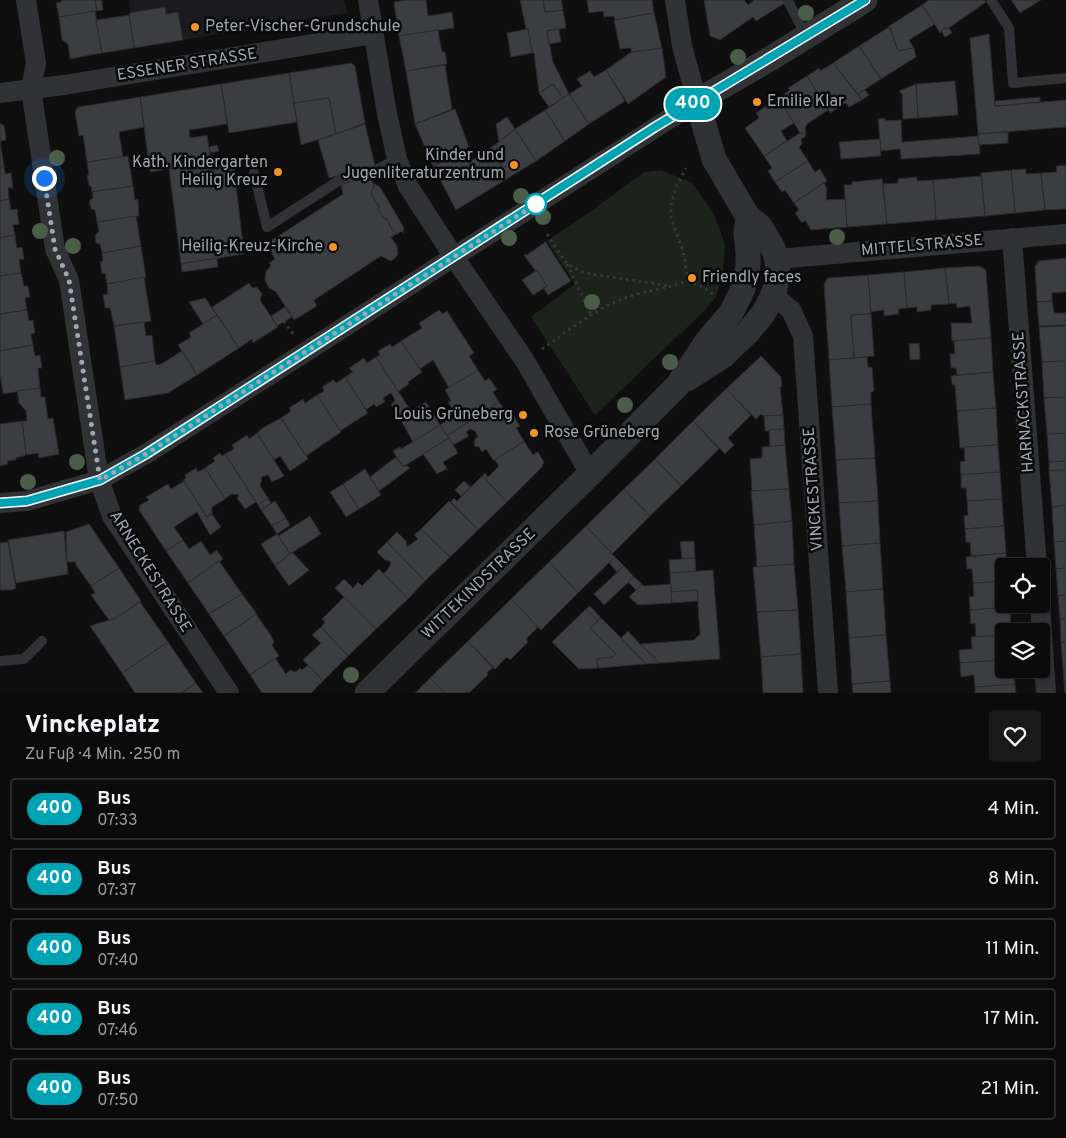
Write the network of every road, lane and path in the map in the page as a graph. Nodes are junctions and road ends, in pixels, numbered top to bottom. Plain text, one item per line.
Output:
1 (26, 0) edge
2 (368, 0) edge
3 (675, 0) edge
4 (991, 0) edge
5 (788, 1) dead end
6 (852, 3) edge
7 (374, 34) junction
8 (806, 36) junction
9 (1066, 78) edge
10 (31, 89) junction
11 (0, 93) edge
12 (697, 101) junction
13 (397, 159) junction
14 (686, 168) dead end
15 (370, 172) dead end
16 (254, 173) dead end
17 (340, 180) dead end
18 (748, 217) junction
19 (547, 234) dead end
20 (1066, 234) edge
21 (1012, 238) junction
22 (454, 257) junction
23 (777, 259) junction
24 (567, 264) junction
25 (688, 280) junction
26 (673, 287) junction
27 (773, 295) junction
28 (716, 297) dead end
29 (591, 315) junction
30 (284, 321) dead end
31 (293, 334) dead end
32 (525, 361) junction
33 (677, 386) junction
34 (590, 474) junction
35 (100, 480) junction
36 (0, 503) edge
37 (1036, 558) edge
38 (1041, 613) edge
39 (42, 642) dead end
40 (0, 661) edge
41 (228, 693) edge
42 (367, 693) edge
43 (828, 693) edge
44 (1046, 693) edge

1 - 10 street, ARNECKESTRASSE
2 - 7 street
3 - 12 street
4 - 9 lane
5 - 8 lane
6 - 8 street
7 - 10 street, ESSENER STRASSE
7 - 13 street
8 - 12 street
10 - 11 street, ESSENER STRASSE
10 - 35 street, ARNECKESTRASSE
12 - 18 street
12 - 22 street
13 - 15 lane
13 - 22 street
14 - 25 path
16 - 17 lane
18 - 23 street
18 - 33 street
19 - 24 path
20 - 21 street, MITTELSTRASSE
21 - 23 street, MITTELSTRASSE
21 - 37 street, HARNACKSTRASSE
22 - 32 street
22 - 35 street
23 - 27 street
24 - 26 path
24 - 29 path
25 - 26 path
25 - 28 path
26 - 29 path
27 - 33 street
27 - 43 street, VINCKESTRASSE
29 - 32 path
30 - 31 path
32 - 34 street
33 - 34 street, WITTEKINDSTRASSE
34 - 42 street, WITTEKINDSTRASSE
35 - 36 street
35 - 41 street, ARNECKESTRASSE
38 - 44 street
39 - 40 lane

